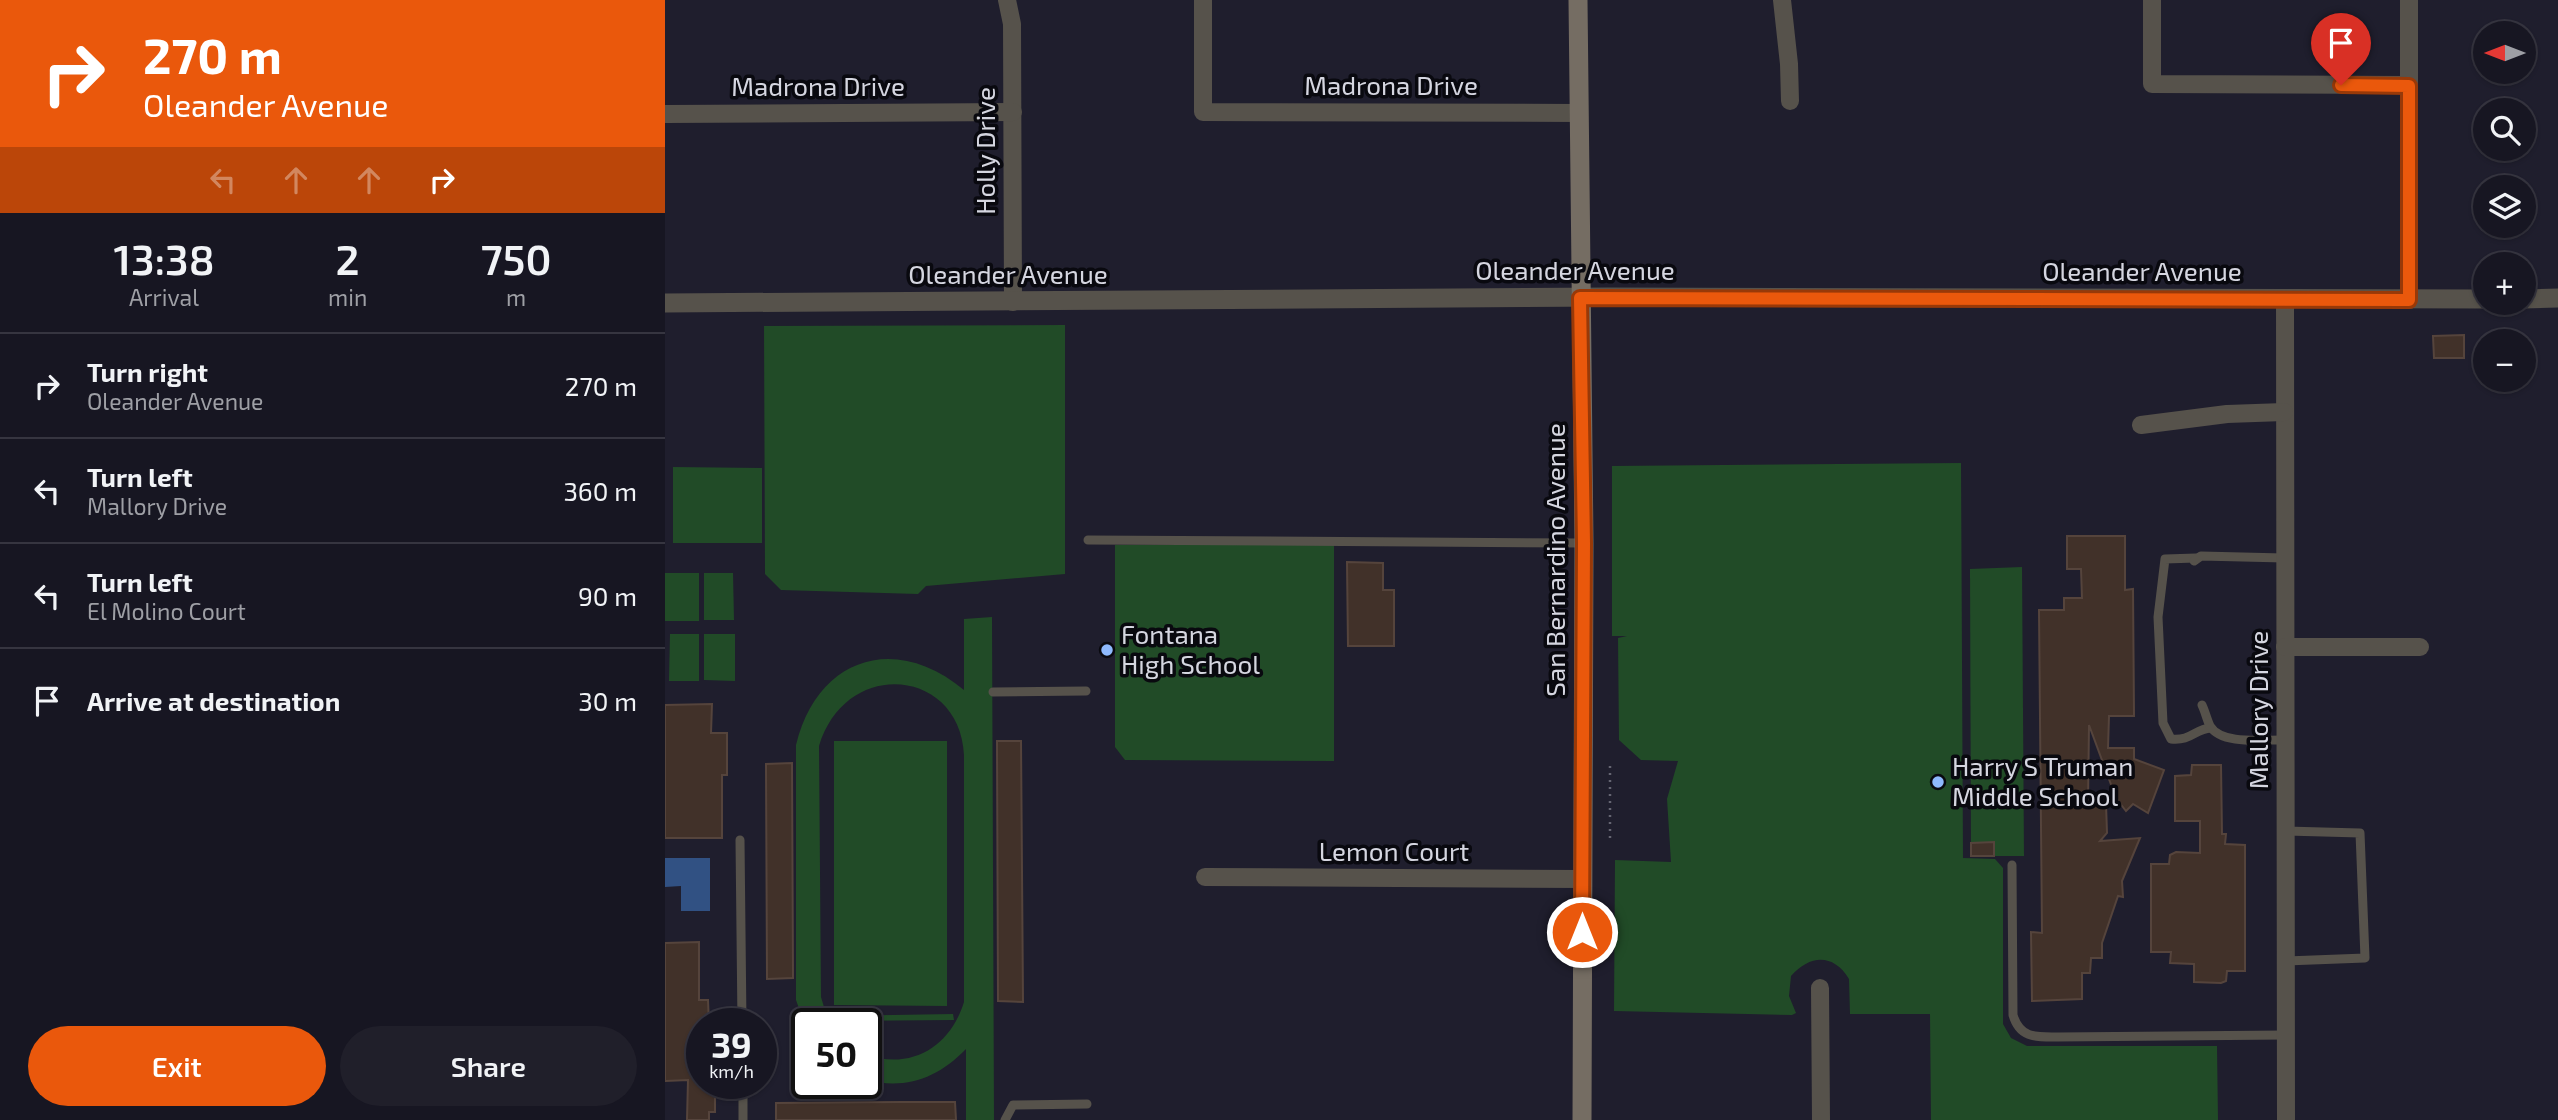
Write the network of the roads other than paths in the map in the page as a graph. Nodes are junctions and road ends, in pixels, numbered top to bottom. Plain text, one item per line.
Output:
1 (1007, 0) edge
2 (1203, 0) edge
3 (1578, 0) edge
4 (1782, 0) edge
5 (2152, 0) edge
6 (2409, 0) edge
7 (2409, 86) junction
8 (1790, 101) dead end
9 (1013, 112) junction
10 (1579, 113) junction
11 (665, 114) edge
12 (1580, 298) junction
13 (2558, 298) edge
14 (2285, 299) junction
15 (2473, 299) edge
16 (2536, 299) edge
17 (2409, 300) junction
18 (1013, 302) junction
19 (665, 303) edge
20 (2284, 412) junction
21 (2141, 425) dead end
22 (1088, 540) dead end
23 (1584, 543) junction
24 (2284, 558) junction
25 (2285, 647) junction
26 (2420, 647) dead end
27 (1086, 691) dead end
28 (993, 692) dead end
29 (2202, 705) dead end
30 (2211, 728) junction
31 (2286, 740) junction
32 (2285, 831) junction
33 (740, 840) dead end
34 (2012, 865) dead end
35 (1205, 877) dead end
36 (1582, 878) junction
37 (2285, 961) junction
38 (1820, 988) dead end
39 (742, 1008) edge
40 (2285, 1035) junction
41 (743, 1099) edge
42 (1087, 1104) dead end
43 (743, 1120) edge
44 (1005, 1120) edge
45 (1583, 1120) edge
46 (1821, 1120) edge
47 (2286, 1120) edge

1 - 9 street, Holly Drive
2 - 10 street, Madrona Drive
3 - 10 main road, San Bernardino Avenue
4 - 8 street
5 - 7 street
6 - 7 street
7 - 17 street
9 - 11 street, Madrona Drive
9 - 18 street, Holly Drive
10 - 12 main road, San Bernardino Avenue
12 - 14 street, Oleander Avenue
12 - 18 street, Oleander Avenue
12 - 23 main road, San Bernardino Avenue
13 - 16 street
14 - 17 street, Oleander Avenue
14 - 20 street, Mallory Drive
15 - 17 street, Oleander Avenue
18 - 19 street, Oleander Avenue
20 - 21 street
20 - 24 street, Mallory Drive
22 - 23 lane
23 - 36 main road, San Bernardino Avenue
24 - 25 street, Mallory Drive
24 - 30 lane
25 - 26 street
25 - 31 street, Mallory Drive
27 - 28 lane
29 - 30 lane
30 - 31 lane
31 - 32 street, Mallory Drive
32 - 37 street, Mallory Drive
32 - 37 lane
33 - 39 lane
34 - 40 lane
35 - 36 street, Lemon Court
36 - 45 main road, San Bernardino Avenue
37 - 40 street, Mallory Drive
38 - 46 street
40 - 47 street, Mallory Drive
41 - 43 lane
42 - 44 lane

